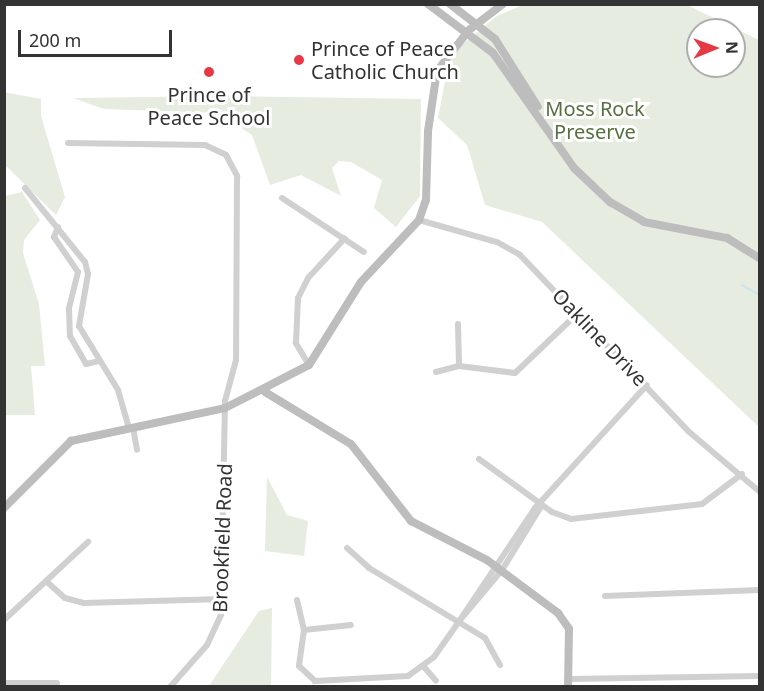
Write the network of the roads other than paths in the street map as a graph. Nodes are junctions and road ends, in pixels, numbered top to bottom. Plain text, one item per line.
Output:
1 (428, 4) edge
2 (450, 4) edge
3 (503, 4) edge
4 (477, 22) junction
5 (469, 30) junction
6 (68, 143) dead end
7 (557, 145) junction
8 (25, 188) dead end
9 (282, 198) dead end
10 (419, 220) junction
11 (58, 227) junction
12 (345, 238) junction
13 (364, 252) dead end
14 (759, 260) edge
15 (578, 313) junction
16 (458, 324) dead end
17 (99, 361) junction
18 (309, 365) junction
19 (459, 366) junction
20 (436, 372) dead end
21 (647, 385) junction
22 (265, 392) junction
23 (225, 408) junction
24 (131, 427) junction
25 (137, 450) dead end
26 (478, 459) dead end
27 (742, 474) junction
28 (759, 492) edge
29 (542, 505) junction
30 (4, 508) edge
31 (517, 533) junction
32 (524, 539) junction
33 (88, 542) dead end
34 (347, 548) dead end
35 (499, 567) junction
36 (46, 581) junction
37 (759, 590) edge
38 (476, 593) junction
39 (605, 596) dead end
40 (482, 598) junction
41 (222, 599) junction
42 (297, 600) dead end
43 (460, 620) junction
44 (4, 621) edge
45 (351, 626) dead end
46 (304, 630) junction
47 (500, 665) dead end
48 (424, 667) junction
49 (759, 676) edge
50 (436, 681) dead end
51 (57, 683) dead end
52 (568, 683) edge
53 (4, 684) edge
54 (171, 687) edge

1 - 5 street
2 - 4 street
3 - 4 street
4 - 5 street
4 - 7 street
5 - 7 street
5 - 10 street
6 - 23 street, Brookfield Road
7 - 14 street
8 - 11 street
9 - 12 street
10 - 15 street, Oakline Drive
10 - 18 street
11 - 17 street
11 - 17 street
12 - 13 street
12 - 18 street
15 - 19 street
15 - 21 street, Oakline Drive
16 - 19 street
17 - 24 street
18 - 22 street
19 - 20 street
21 - 27 street, Oakline Drive
21 - 29 street
22 - 23 street
22 - 35 street
23 - 24 street
23 - 41 street, Brookfield Road
24 - 25 street
24 - 30 street
26 - 29 street
27 - 28 street, Oakline Drive
27 - 29 street
29 - 31 street
29 - 32 street
31 - 32 street
31 - 35 street
32 - 35 street
33 - 36 street
34 - 43 street
35 - 38 street
35 - 40 street
35 - 52 street
36 - 41 street
36 - 44 street
37 - 39 street
38 - 40 street
38 - 43 street
40 - 43 street
41 - 54 street, Brookfield Road
42 - 46 street
43 - 47 street
43 - 48 street
45 - 46 street
46 - 48 street
48 - 50 street
49 - 52 street
51 - 53 street

